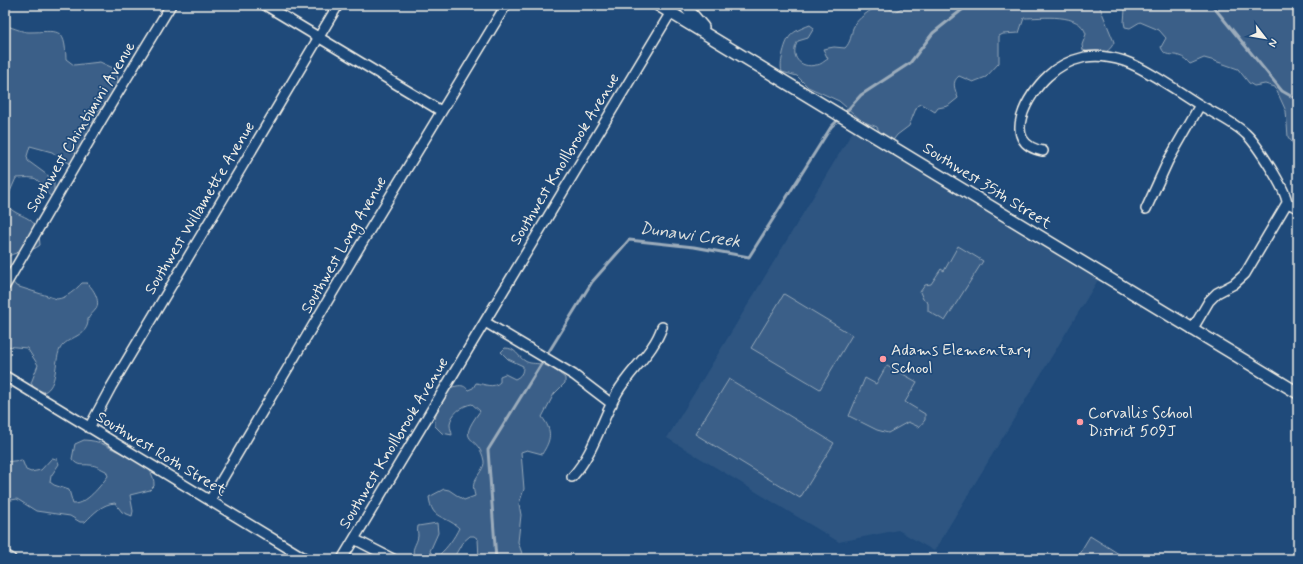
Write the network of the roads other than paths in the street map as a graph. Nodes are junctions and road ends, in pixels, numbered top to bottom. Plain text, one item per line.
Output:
1 (171, 5) edge
2 (265, 5) edge
3 (338, 5) edge
4 (506, 5) edge
5 (658, 5) edge
6 (684, 5) edge
7 (671, 12) junction
8 (713, 37) junction
9 (319, 38) junction
10 (1200, 105) junction
11 (441, 111) junction
12 (1043, 151) dead end
13 (1287, 203) junction
14 (1298, 208) edge
15 (1146, 209) dead end
16 (5, 286) edge
17 (485, 322) junction
18 (662, 327) dead end
19 (1192, 330) junction
20 (5, 376) edge
21 (1298, 393) edge
22 (612, 404) junction
23 (89, 428) junction
24 (572, 477) dead end
25 (210, 500) junction
26 (354, 539) junction
27 (5, 556) edge
28 (303, 558) edge
29 (10, 559) edge
30 (342, 559) edge
31 (393, 559) edge

1 - 16 street, Southwest Chintimini Avenue
2 - 9 street
3 - 9 street, Southwest Willamette Avenue
4 - 11 street, Southwest Long Avenue
5 - 7 street, Southwest 35th Street
6 - 8 street
7 - 8 street, Southwest 35th Street
7 - 17 street, Southwest Knollbrook Avenue
8 - 19 street, Southwest 35th Street
9 - 11 street
9 - 23 street, Southwest Willamette Avenue
10 - 12 street
10 - 13 street
10 - 15 street
11 - 25 street, Southwest Long Avenue
13 - 14 street
13 - 19 street
17 - 22 street
17 - 26 street, Southwest Knollbrook Avenue
18 - 22 street
19 - 21 street, Southwest 35th Street
20 - 23 street, Southwest Roth Street
22 - 24 street
23 - 25 street, Southwest Roth Street
25 - 28 street, Southwest Roth Street
26 - 30 street, Southwest Knollbrook Avenue
26 - 31 street
27 - 29 street

